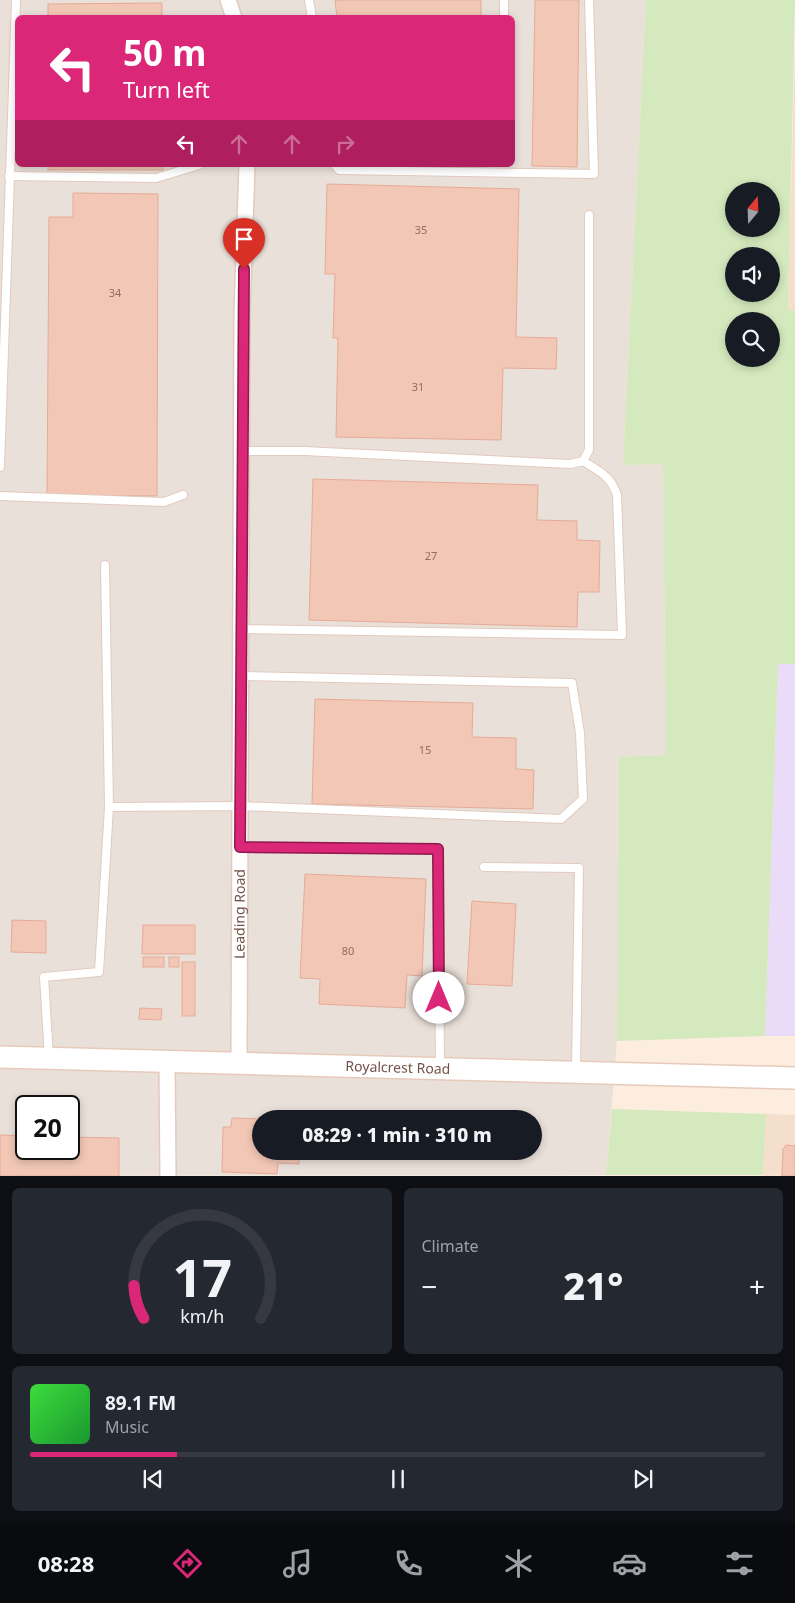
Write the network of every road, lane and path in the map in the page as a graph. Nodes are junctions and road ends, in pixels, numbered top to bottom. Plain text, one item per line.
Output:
1 (16, 0) edge
2 (228, 0) edge
3 (309, 0) edge
4 (504, 0) edge
5 (589, 0) edge
6 (15, 15) edge
7 (233, 15) edge
8 (312, 15) edge
9 (504, 15) edge
10 (15, 29) edge
11 (192, 167) edge
12 (247, 167) edge
13 (337, 167) edge
14 (500, 169) edge
15 (10, 176) junction
16 (589, 214) dead end
17 (242, 451) junction
18 (583, 461) junction
19 (0, 467) edge
20 (182, 495) dead end
21 (0, 496) edge
22 (104, 565) dead end
23 (241, 629) junction
24 (240, 676) junction
25 (240, 806) junction
26 (108, 807) junction
27 (240, 847) junction
28 (484, 867) dead end
29 (0, 1056) edge
30 (49, 1058) junction
31 (167, 1061) junction
32 (239, 1063) junction
33 (440, 1068) junction
34 (795, 1070) edge
35 (576, 1072) junction
36 (795, 1078) edge
37 (168, 1176) edge

1 - 6 lane
2 - 7 street
3 - 8 lane
4 - 9 lane
5 - 14 lane
10 - 15 lane
11 - 15 lane
12 - 17 street, Leading Road
13 - 14 lane
15 - 19 lane
16 - 18 lane
17 - 18 lane
17 - 23 street, Leading Road
18 - 23 lane
20 - 21 lane
22 - 26 lane
23 - 24 street, Leading Road
24 - 25 street, Leading Road
24 - 25 lane
25 - 26 lane
25 - 27 street, Leading Road
26 - 30 lane
27 - 32 street, Leading Road
27 - 33 lane
28 - 35 lane
29 - 30 street, Royalcrest Road
30 - 31 street, Royalcrest Road
31 - 32 street, Royalcrest Road
31 - 37 street
32 - 33 street, Royalcrest Road
33 - 35 street, Royalcrest Road
34 - 36 lane
35 - 36 street, Royalcrest Road

